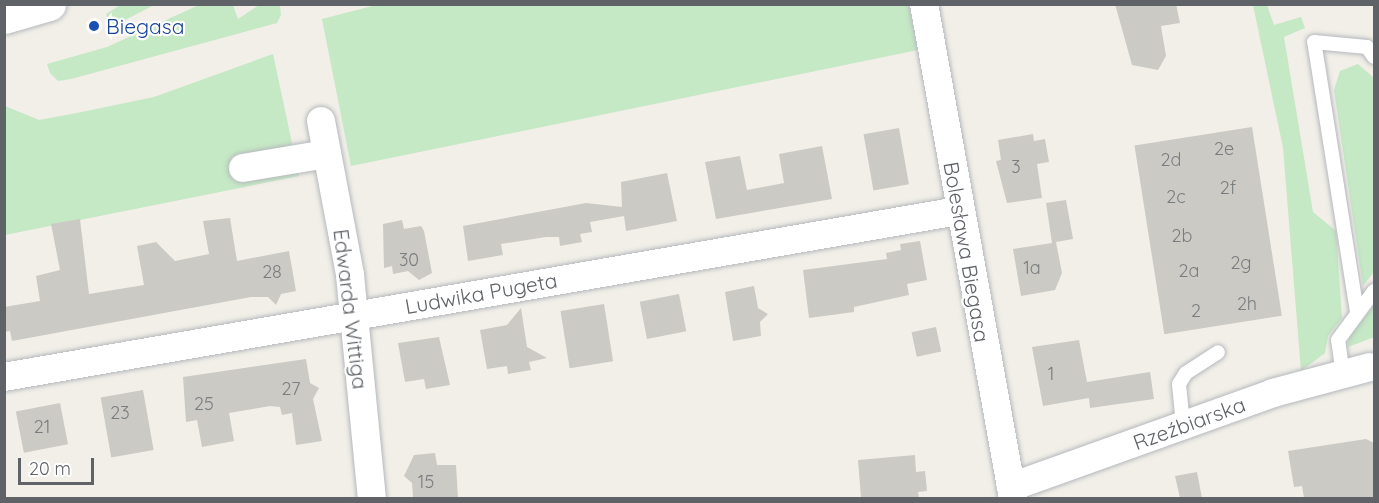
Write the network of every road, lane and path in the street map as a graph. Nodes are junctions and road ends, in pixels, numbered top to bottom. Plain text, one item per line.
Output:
1 (49, 4) edge
2 (924, 4) edge
3 (4, 18) edge
4 (1374, 57) edge
5 (321, 121) dead end
6 (327, 154) junction
7 (243, 168) dead end
8 (958, 211) junction
9 (1374, 291) edge
10 (1357, 312) junction
11 (354, 315) junction
12 (1218, 352) dead end
13 (1362, 371) edge
14 (4, 377) edge
15 (1183, 425) junction
16 (1012, 493) edge
17 (372, 498) edge

1 - 3 main road
2 - 8 street, Bolesława Biegasa
4 - 10 lane
5 - 6 street, Edwarda Wittiga
6 - 7 street
6 - 11 street, Edwarda Wittiga
8 - 11 street, Ludwika Pugeta
8 - 16 street, Bolesława Biegasa
9 - 10 lane
10 - 13 lane
11 - 14 street, Ludwika Pugeta
11 - 17 street, Edwarda Wittiga
12 - 15 lane
13 - 15 street, Rzeźbiarska
15 - 16 street, Rzeźbiarska

